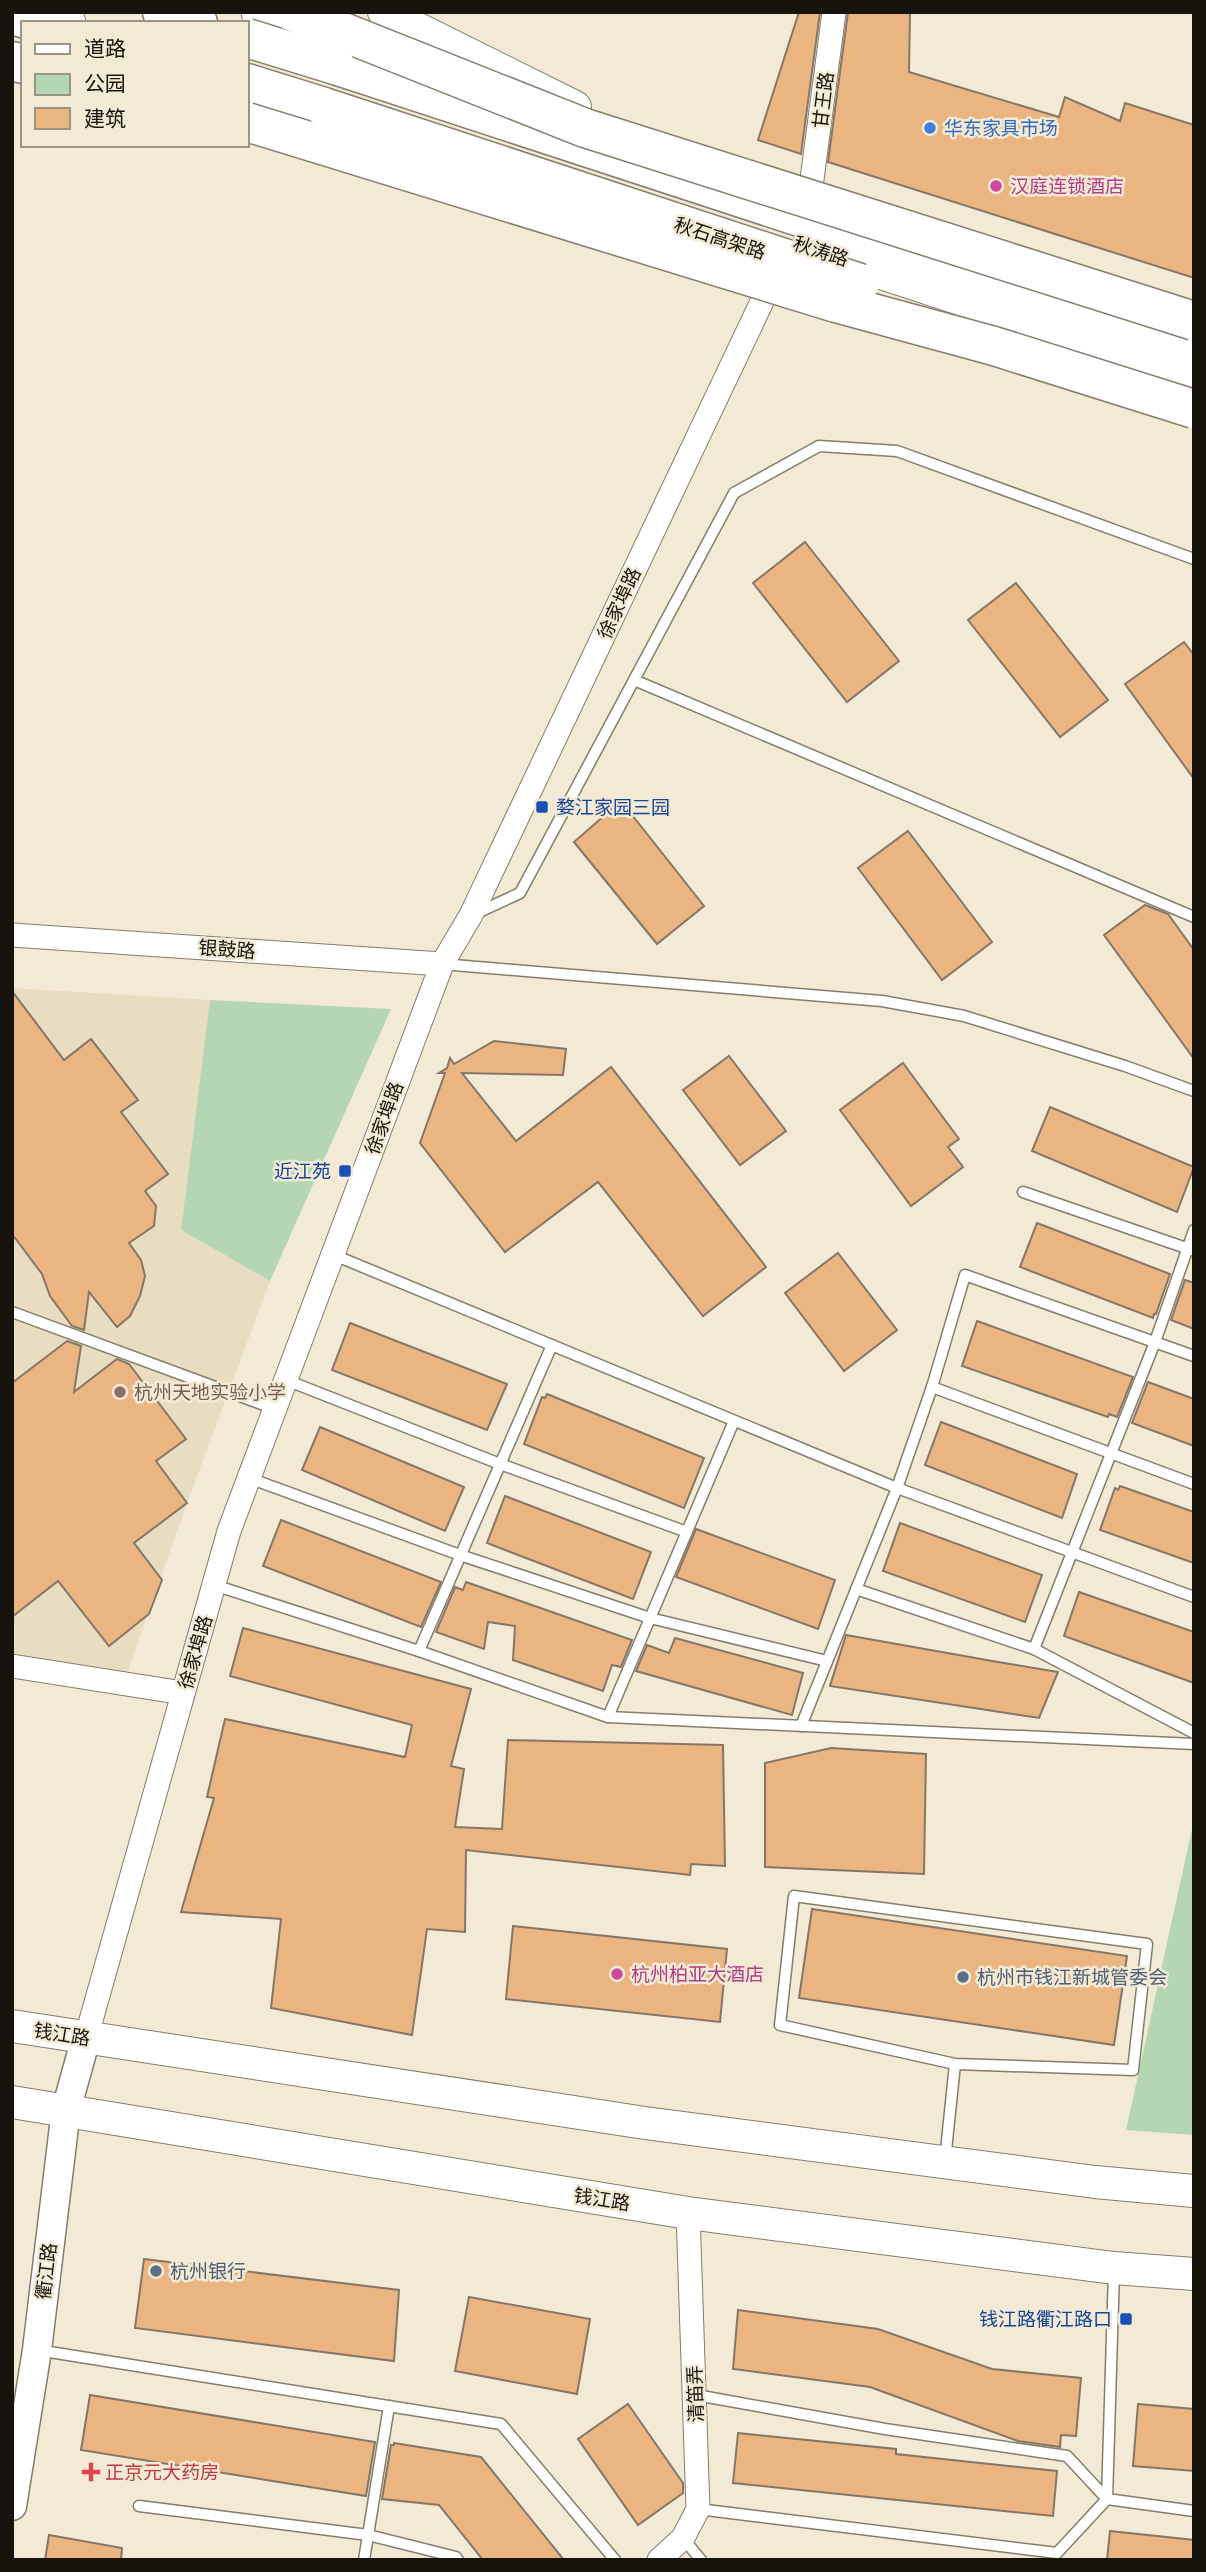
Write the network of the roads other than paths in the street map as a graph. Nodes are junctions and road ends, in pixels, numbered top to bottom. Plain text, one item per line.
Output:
1 (23, 12) edge
2 (162, 12) edge
3 (384, 12) edge
4 (834, 12) edge
5 (12, 15) edge
6 (270, 18) edge
7 (33, 21) edge
8 (60, 21) edge
9 (191, 21) edge
10 (251, 76) edge
11 (598, 118) junction
12 (248, 122) edge
13 (811, 187) junction
14 (791, 240) junction
15 (1194, 311) edge
16 (1194, 321) edge
17 (1194, 346) edge
18 (1194, 373) edge
19 (1194, 392) edge
20 (1194, 409) edge
21 (1194, 559) edge
22 (634, 680) junction
23 (471, 915) junction
24 (1194, 917) edge
25 (12, 935) edge
26 (442, 964) junction
27 (1194, 1091) edge
28 (1023, 1192) dead end
29 (1194, 1230) edge
30 (1191, 1250) edge
31 (334, 1255) junction
32 (12, 1312) edge
33 (1155, 1342) junction
34 (552, 1345) junction
35 (1194, 1356) edge
36 (286, 1381) junction
37 (932, 1387) junction
38 (275, 1409) junction
39 (734, 1421) junction
40 (1111, 1454) junction
41 (500, 1464) junction
42 (249, 1478) junction
43 (1194, 1484) edge
44 (897, 1488) junction
45 (687, 1532) junction
46 (1071, 1554) junction
47 (460, 1555) junction
48 (214, 1585) junction
49 (856, 1589) junction
50 (1194, 1597) edge
51 (650, 1618) junction
52 (1034, 1649) junction
53 (419, 1651) junction
54 (827, 1661) junction
55 (12, 1666) edge
56 (183, 1693) junction
57 (608, 1717) junction
58 (801, 1726) junction
59 (1194, 1733) edge
60 (1194, 1744) edge
61 (12, 2026) edge
62 (86, 2038) junction
63 (955, 2064) junction
64 (12, 2102) edge
65 (66, 2109) junction
66 (945, 2163) junction
67 (1194, 2191) edge
68 (688, 2213) junction
69 (1115, 2268) junction
70 (1194, 2274) edge
71 (37, 2350) junction
72 (696, 2396) junction
73 (389, 2406) junction
74 (13, 2498) edge
75 (1107, 2499) junction
76 (139, 2506) dead end
77 (698, 2509) junction
78 (1194, 2511) edge
79 (368, 2535) junction
80 (683, 2538) junction
81 (364, 2560) edge
82 (458, 2560) edge
83 (615, 2560) edge
84 (659, 2560) edge
85 (701, 2560) edge

1 - 8 main road
2 - 9 highway
3 - 11 main road
4 - 13 street, 甘王路
5 - 7 highway
6 - 10 street
6 - 11 main road
6 - 16 highway, bridge
6 - 17 highway, bridge
10 - 14 main road, 秋涛路
10 - 19 highway, 秋石高架路, bridge
11 - 13 main road
12 - 20 highway, bridge
13 - 15 main road
14 - 18 main road, 秋涛路
14 - 23 street, 徐家埠路
21 - 22 lane
22 - 23 lane
22 - 24 lane
23 - 26 street, 徐家埠路
25 - 26 street, 银鼓路
26 - 27 lane
26 - 31 street, 徐家埠路
28 - 30 lane
29 - 30 lane
30 - 33 lane
31 - 34 lane
31 - 36 street, 徐家埠路
32 - 38 lane
33 - 35 lane
33 - 37 lane
33 - 40 lane
34 - 39 lane
34 - 41 lane
36 - 38 street, 徐家埠路
36 - 41 lane
37 - 40 lane
37 - 44 lane
38 - 42 street, 徐家埠路
39 - 44 lane
39 - 45 lane
40 - 43 lane
40 - 46 lane
41 - 45 lane
41 - 47 lane
42 - 47 lane
42 - 48 street, 徐家埠路
44 - 46 lane
44 - 49 lane
45 - 51 lane
46 - 50 lane
46 - 52 lane
47 - 51 lane
47 - 53 lane
48 - 53 lane
48 - 56 street, 徐家埠路
49 - 52 lane
49 - 54 lane
51 - 54 lane
51 - 57 lane
52 - 59 lane
53 - 57 lane
54 - 58 lane
55 - 56 street
56 - 62 street, 徐家埠路
57 - 58 lane
58 - 60 lane
61 - 62 main road, 钱江路
62 - 65 street, 衢江路
62 - 66 main road, 钱江路
63 - 63 lane
63 - 66 lane
64 - 65 main road, 钱江路
65 - 68 main road, 钱江路
65 - 71 street, 衢江路
66 - 67 main road, 钱江路
68 - 69 main road, 钱江路
68 - 72 street, 清笛弄
69 - 70 main road, 钱江路
69 - 75 lane
71 - 73 lane
71 - 74 street, 衢江路
72 - 75 lane
72 - 77 street, 清笛弄
73 - 79 lane
73 - 83 lane
75 - 77 lane
75 - 78 lane
76 - 79 lane
77 - 80 street, 清笛弄
79 - 81 lane
79 - 82 lane
80 - 84 street, 清笛弄
80 - 85 lane

